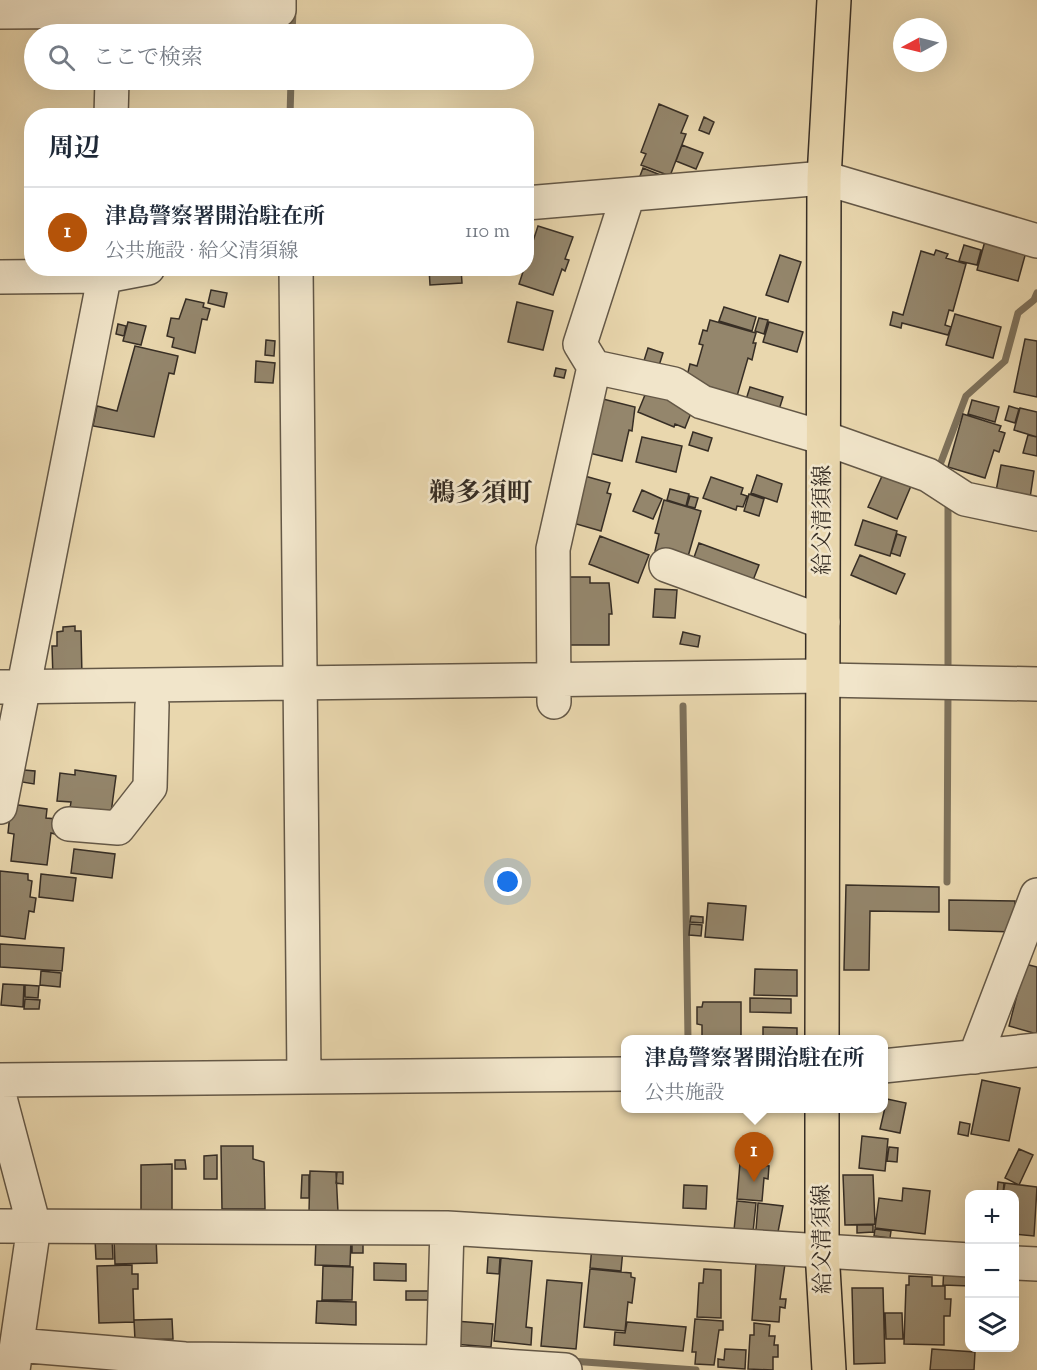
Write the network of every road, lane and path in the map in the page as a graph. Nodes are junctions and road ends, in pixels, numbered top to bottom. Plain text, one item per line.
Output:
1 (279, 0) edge
2 (834, 0) edge
3 (0, 12) edge
4 (114, 15) edge
5 (112, 90) edge
6 (111, 108) edge
7 (825, 178) junction
8 (628, 195) junction
9 (534, 202) edge
10 (1037, 241) edge
11 (24, 276) edge
12 (105, 276) edge
13 (296, 276) edge
14 (0, 277) edge
15 (594, 367) junction
16 (824, 438) junction
17 (1037, 514) edge
18 (666, 565) dead end
19 (823, 622) junction
20 (1037, 684) edge
21 (823, 685) junction
22 (554, 691) junction
23 (300, 693) junction
24 (11, 697) edge
25 (152, 705) junction
26 (0, 807) edge
27 (69, 824) dead end
28 (1037, 895) edge
29 (822, 1035) edge
30 (1037, 1050) edge
31 (975, 1057) junction
32 (888, 1066) edge
33 (621, 1074) edge
34 (304, 1077) junction
35 (0, 1080) edge
36 (0, 1098) edge
37 (822, 1113) edge
38 (0, 1226) edge
39 (34, 1226) junction
40 (447, 1228) junction
41 (822, 1251) junction
42 (965, 1260) edge
43 (1019, 1263) edge
44 (1037, 1264) edge
45 (15, 1358) edge
46 (444, 1366) edge
47 (565, 1370) edge
48 (829, 1370) edge

1 - 4 street
2 - 7 main road, 給父清須線
3 - 4 street
5 - 6 street
7 - 8 street
7 - 10 street
7 - 16 main road, 給父清須線
8 - 9 street
8 - 15 street
11 - 14 street
12 - 24 street
13 - 23 street
15 - 16 street
15 - 22 street
16 - 17 street
16 - 19 main road, 給父清須線
18 - 19 street
19 - 21 main road, 給父清須線
20 - 21 street
21 - 22 street
21 - 29 main road, 給父清須線
22 - 23 street
23 - 24 street
23 - 25 street
23 - 34 street
24 - 25 street
24 - 26 street
25 - 27 street
28 - 31 street
30 - 31 street
31 - 32 street
33 - 34 street
34 - 35 street
36 - 39 street
37 - 41 main road, 給父清須線
38 - 39 street
39 - 40 street
39 - 45 street
40 - 41 street
40 - 46 street
41 - 42 street
41 - 48 main road, 給父清須線
43 - 44 street
45 - 46 street
46 - 47 street

